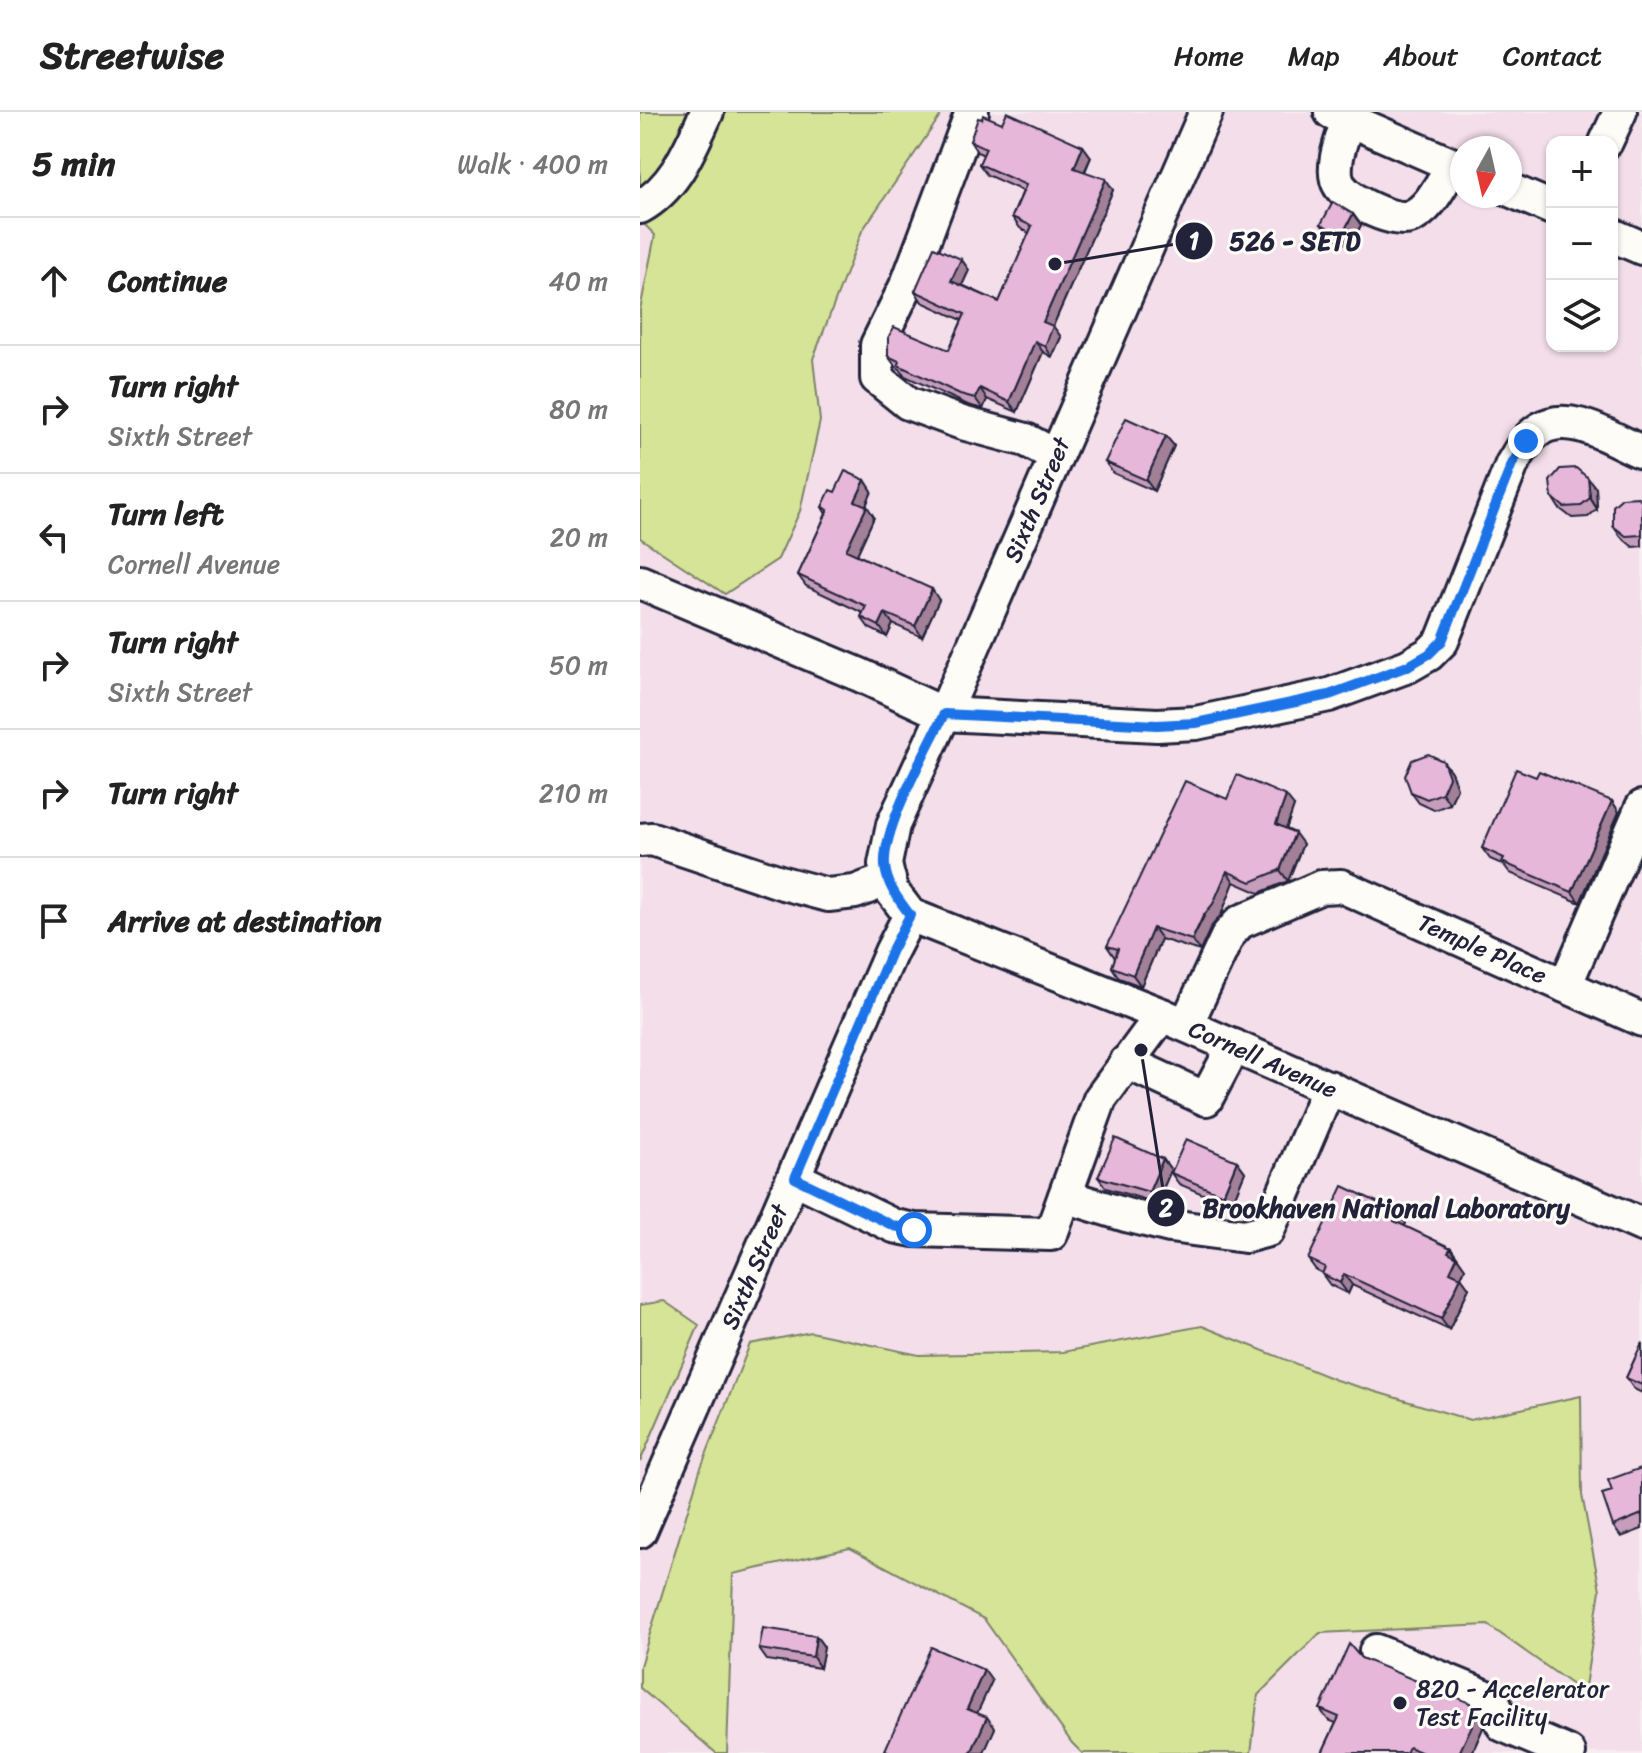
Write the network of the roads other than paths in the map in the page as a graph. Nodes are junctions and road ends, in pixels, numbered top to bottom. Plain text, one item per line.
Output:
1 (707, 112) edge
2 (972, 112) edge
3 (1206, 112) edge
4 (1620, 112) edge
5 (1340, 116) edge
6 (1609, 136) edge
7 (1450, 164) edge
8 (1450, 177) edge
9 (1522, 195) edge
10 (1546, 205) edge
11 (640, 207) edge
12 (1618, 238) edge
13 (1642, 248) edge
14 (1642, 452) edge
15 (1056, 456) junction
16 (640, 582) edge
17 (944, 714) junction
18 (1642, 807) edge
19 (640, 840) edge
20 (897, 895) junction
21 (1565, 986) junction
22 (1174, 1020) junction
23 (1642, 1020) edge
24 (1234, 1046) junction
25 (1126, 1062) junction
26 (1329, 1087) junction
27 (795, 1178) junction
28 (1065, 1196) junction
29 (1642, 1225) edge
30 (640, 1531) edge
31 (1376, 1651) dead end
32 (1569, 1753) edge

1 - 11 street
2 - 15 street
3 - 15 street, Sixth Street
4 - 6 street
5 - 7 street
5 - 8 street
9 - 10 street
12 - 13 street
14 - 17 street
15 - 17 street, Sixth Street
16 - 17 street
17 - 20 street, Sixth Street
18 - 21 street
19 - 20 street
20 - 22 street, Cornell Avenue
20 - 27 street, Sixth Street
21 - 22 street, Temple Place
21 - 23 street, Temple Place
22 - 24 street, Cornell Avenue
22 - 25 street
24 - 25 street
24 - 26 street, Cornell Avenue
25 - 28 street
26 - 28 street
26 - 29 street, Cornell Avenue
27 - 28 street
27 - 30 street, Sixth Street
31 - 32 street

